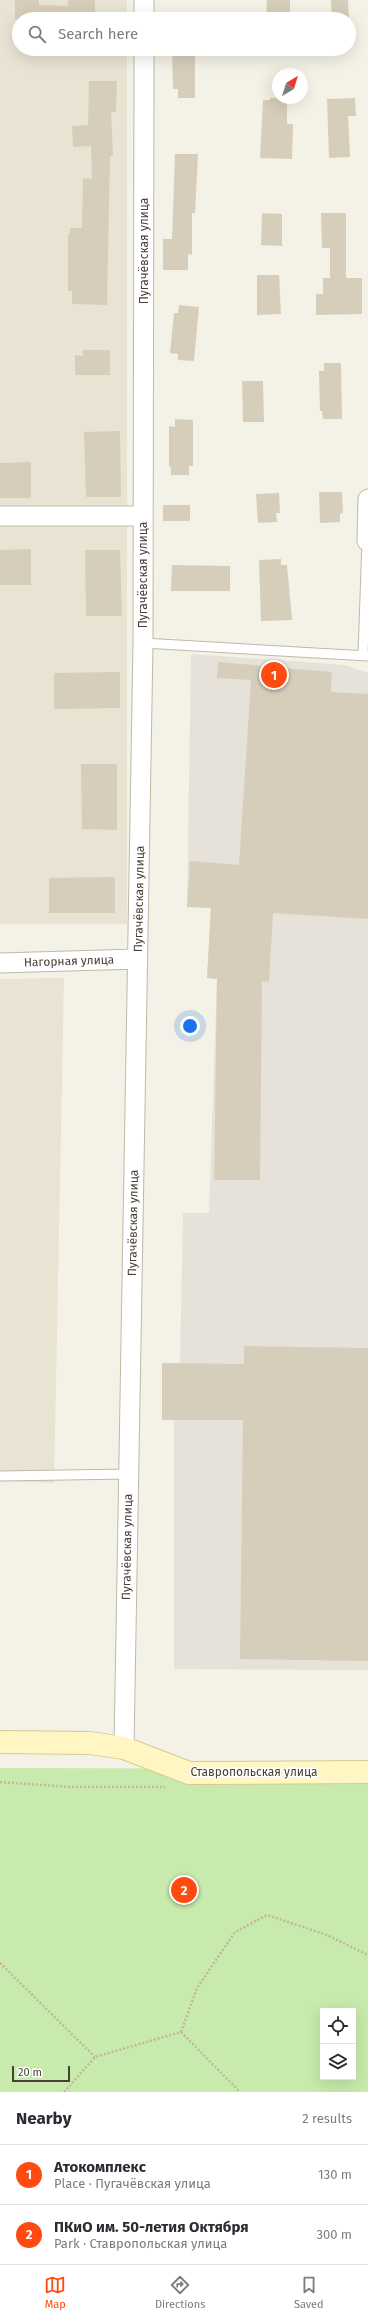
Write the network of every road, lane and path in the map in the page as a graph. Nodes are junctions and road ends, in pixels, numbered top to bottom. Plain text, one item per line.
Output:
1 (144, 0) edge
2 (144, 12) edge
3 (144, 56) edge
4 (368, 499) edge
5 (0, 516) edge
6 (143, 516) junction
7 (367, 541) edge
8 (143, 643) junction
9 (365, 655) edge
10 (138, 959) junction
11 (0, 963) edge
12 (129, 1474) junction
13 (0, 1476) edge
14 (0, 1742) edge
15 (124, 1748) junction
16 (368, 1772) edge
17 (368, 1955) edge
18 (0, 1963) edge
19 (181, 2032) junction
20 (95, 2057) junction
21 (64, 2092) edge
22 (240, 2092) edge

1 - 2 street
3 - 6 street, Пугачёвская улица
4 - 7 street
5 - 6 street
6 - 8 street, Пугачёвская улица
7 - 9 lane
8 - 9 lane
8 - 10 street, Пугачёвская улица
10 - 11 street, Нагорная улица
10 - 12 street, Пугачёвская улица
12 - 13 lane
12 - 15 street, Пугачёвская улица
14 - 15 street, Ставропольская улица
15 - 16 street, Ставропольская улица
17 - 19 path
18 - 20 path
19 - 20 path
19 - 22 path
20 - 21 path

